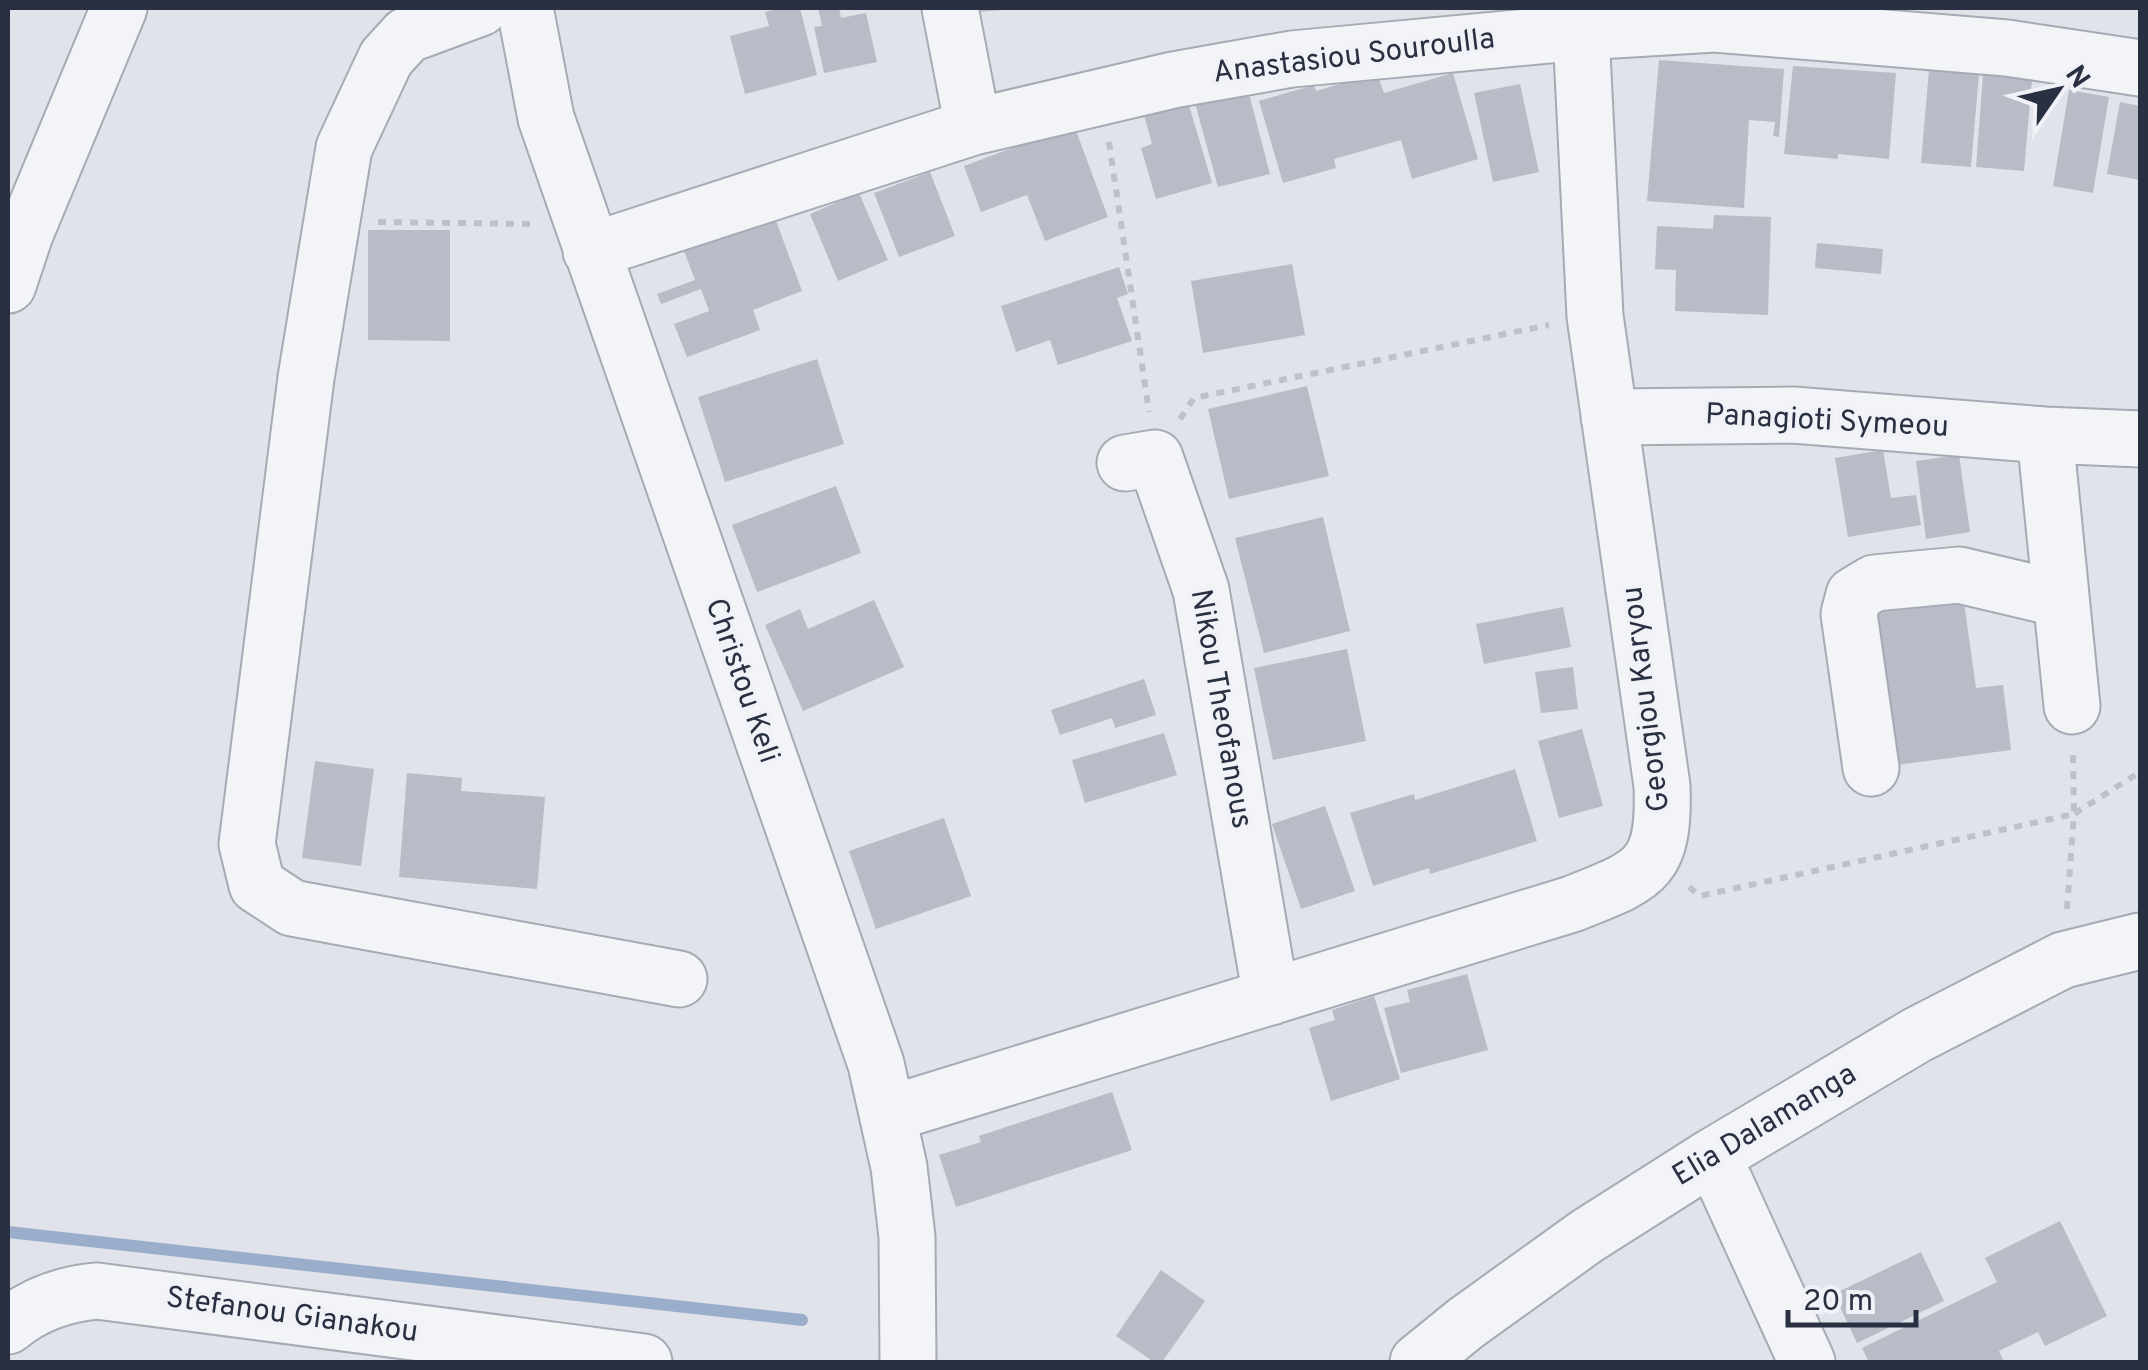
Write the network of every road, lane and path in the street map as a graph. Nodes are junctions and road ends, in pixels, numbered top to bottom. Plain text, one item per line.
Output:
1 (120, 8) edge
2 (480, 8) edge
3 (524, 8) edge
4 (950, 8) edge
5 (1581, 32) junction
6 (2140, 68) edge
7 (1102, 97) junction
8 (973, 127) junction
9 (332, 221) junction
10 (586, 238) junction
11 (8, 284) edge
12 (1595, 316) junction
13 (1609, 417) junction
14 (2045, 435) junction
15 (2140, 439) edge
16 (1140, 460) junction
17 (2062, 599) junction
18 (2072, 706) joint
19 (1871, 768) dead end
20 (2140, 772) edge
21 (2074, 814) junction
22 (1653, 859) junction
23 (2140, 940) edge
24 (2063, 960) junction
25 (679, 979) dead end
26 (1271, 997) junction
27 (889, 1114) junction
28 (1713, 1156) junction
29 (8, 1326) edge
30 (629, 1362) edge
31 (644, 1362) edge
32 (908, 1362) edge
33 (1418, 1362) edge
34 (1807, 1362) edge

1 - 11 street
2 - 9 street
3 - 10 street, Christou Keli
4 - 8 street
5 - 6 street, Anastasiou Souroulla
5 - 7 street, Anastasiou Souroulla
5 - 12 street, Georgiou Karyou
7 - 8 street, Anastasiou Souroulla
7 - 16 path
8 - 10 street, Anastasiou Souroulla
9 - 10 path
9 - 25 street
10 - 27 street, Christou Keli
12 - 13 street, Georgiou Karyou
12 - 16 path
13 - 14 street, Panagioti Symeou
13 - 22 street, Georgiou Karyou
14 - 15 street, Panagioti Symeou
14 - 17 street
16 - 26 street, Nikou Theofanous
17 - 18 street
17 - 19 street
18 - 21 path
20 - 21 path
21 - 22 path
21 - 24 path
22 - 26 street
23 - 24 street, Elia Dalamanga
24 - 28 street, Elia Dalamanga
26 - 27 street
27 - 32 street, Christou Keli
28 - 33 street, Elia Dalamanga
28 - 34 street
29 - 30 street, Stefanou Gianakou
30 - 31 street, Stefanou Gianakou

